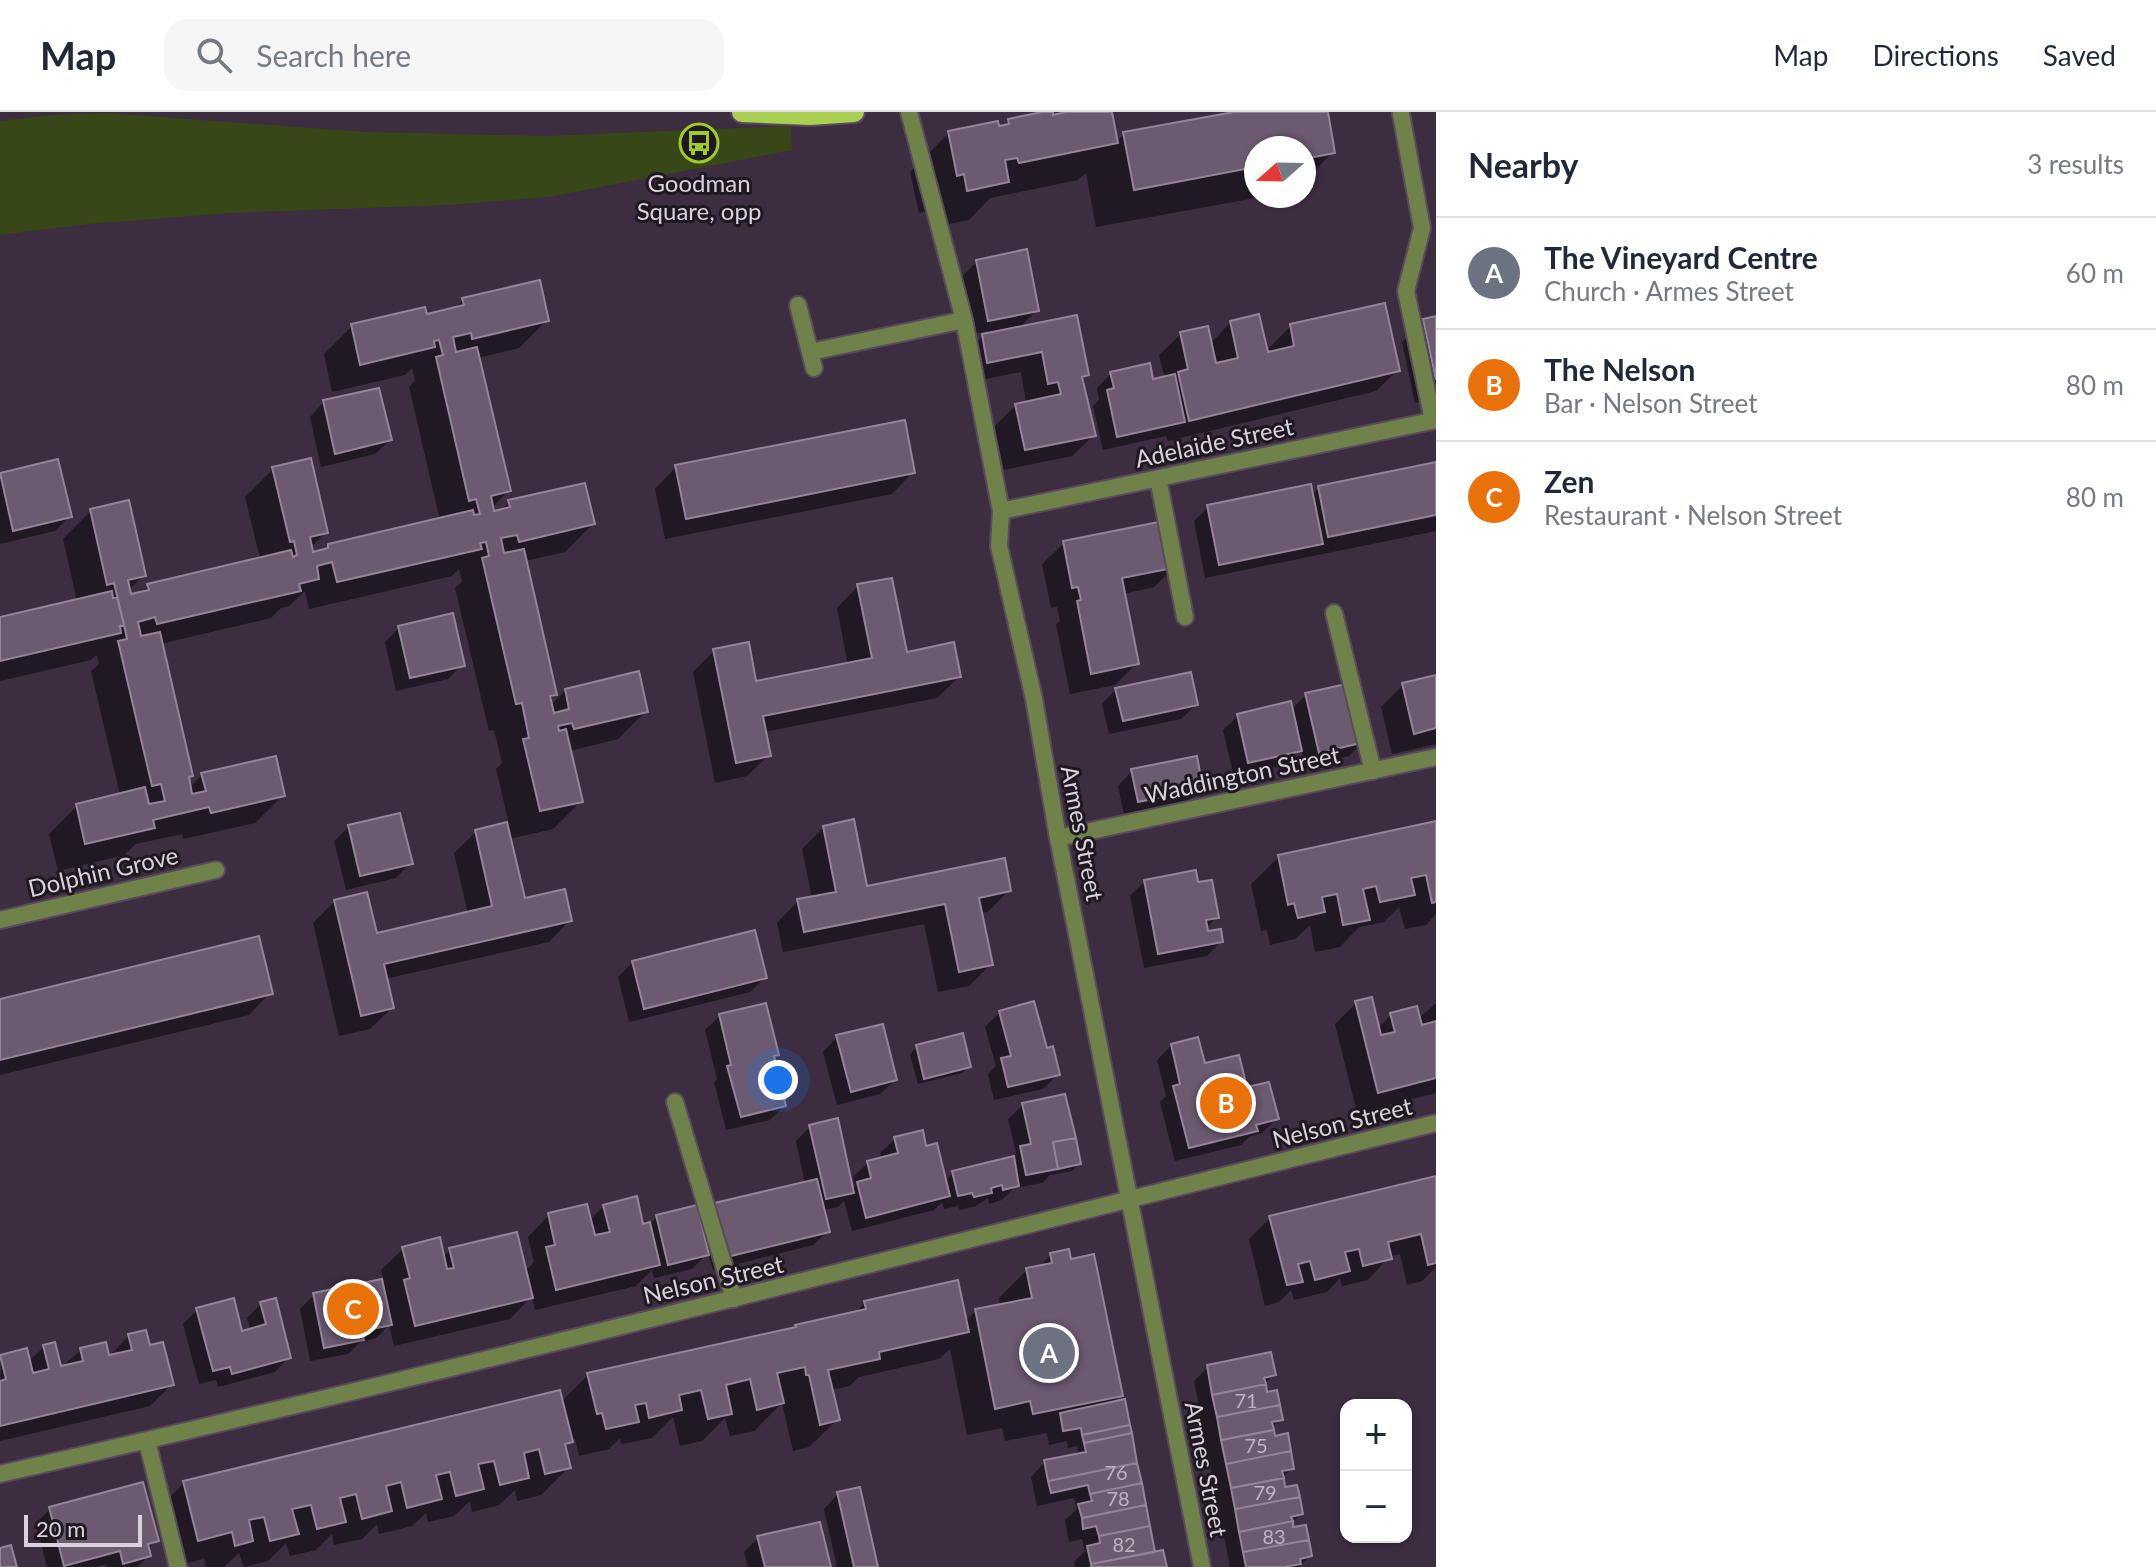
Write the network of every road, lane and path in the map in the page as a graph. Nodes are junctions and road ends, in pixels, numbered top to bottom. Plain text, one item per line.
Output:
1 (742, 112) edge
2 (845, 112) edge
3 (909, 112) edge
4 (1401, 114) edge
5 (798, 305) dead end
6 (964, 320) junction
7 (1435, 420) edge
8 (1158, 478) junction
9 (1001, 511) junction
10 (1334, 613) dead end
11 (1185, 617) dead end
12 (1436, 757) edge
13 (1373, 771) junction
14 (1058, 838) junction
15 (216, 870) dead end
16 (0, 920) edge
17 (675, 1102) dead end
18 (1436, 1123) edge
19 (1131, 1198) junction
20 (734, 1299) junction
21 (147, 1441) junction
22 (0, 1474) edge
23 (178, 1567) edge
24 (1202, 1567) edge

1 - 2 main road
3 - 6 street, Armes Street
4 - 7 street
5 - 6 street
6 - 9 street, Armes Street
7 - 8 street, Adelaide Street
8 - 9 street, Adelaide Street
8 - 11 street
9 - 14 street, Armes Street
10 - 13 street
12 - 13 street, Waddington Street
13 - 14 street, Waddington Street
14 - 19 street, Armes Street
15 - 16 street, Dolphin Grove
17 - 20 street
18 - 19 street, Nelson Street
19 - 20 street, Nelson Street
19 - 24 street, Armes Street
20 - 21 street, Nelson Street
21 - 22 street, Nelson Street
21 - 23 street

